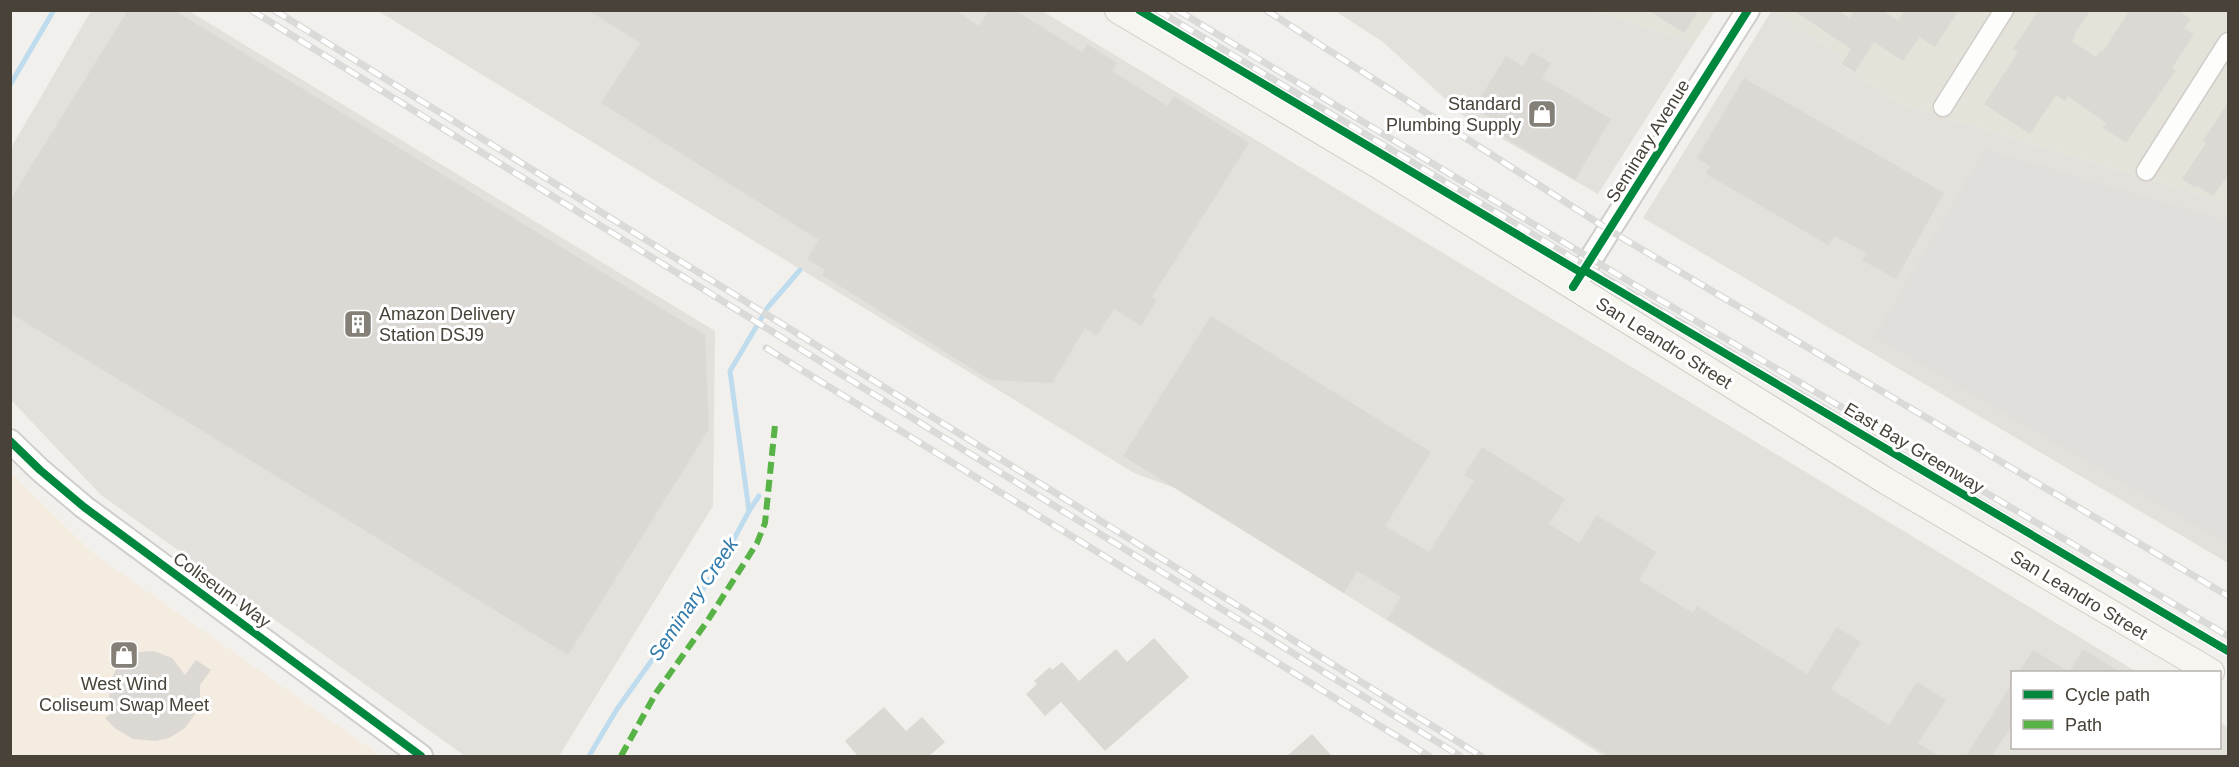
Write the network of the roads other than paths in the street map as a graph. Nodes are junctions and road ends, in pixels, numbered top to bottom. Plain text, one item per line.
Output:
1 (1118, 10) edge
2 (1748, 10) edge
3 (2004, 10) edge
4 (2229, 42) edge
5 (1942, 107) dead end
6 (2146, 171) dead end
7 (1573, 287) junction
8 (10, 441) edge
9 (2209, 671) edge
10 (421, 756) edge

1 - 7 main road, San Leandro Street
2 - 7 street, Seminary Avenue
3 - 5 street
4 - 6 street
7 - 9 main road, San Leandro Street
8 - 10 street, Coliseum Way

